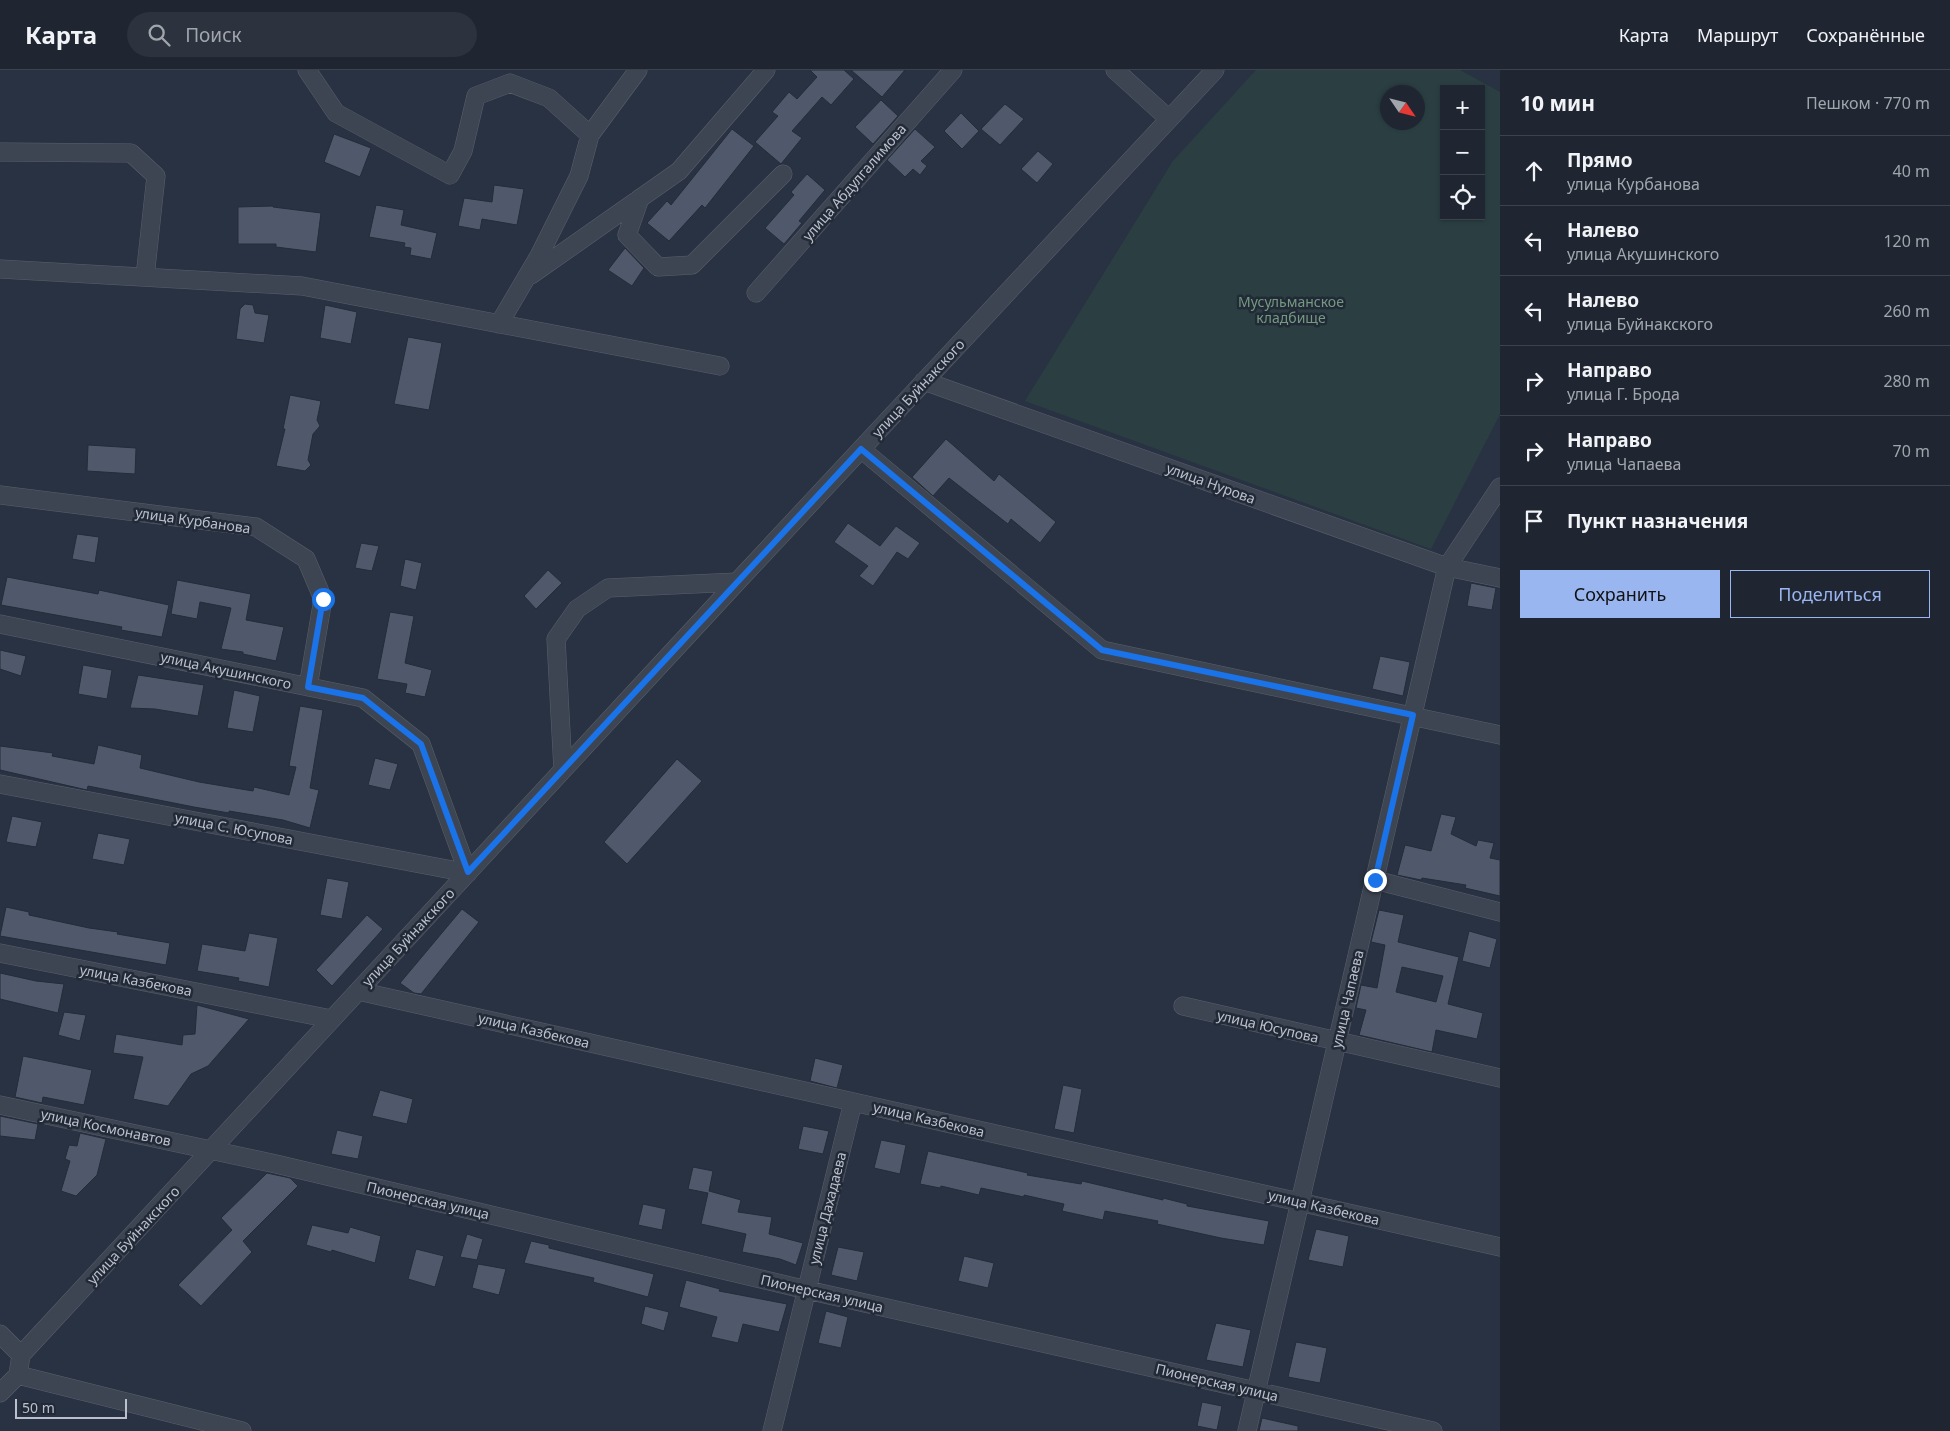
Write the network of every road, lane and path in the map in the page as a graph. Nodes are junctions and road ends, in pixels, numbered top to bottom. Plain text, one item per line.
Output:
1 (307, 70) edge
2 (638, 70) edge
3 (766, 70) edge
4 (953, 70) edge
5 (1115, 70) edge
6 (1215, 70) edge
7 (1169, 120) junction
8 (590, 135) junction
9 (0, 152) edge
10 (783, 174) dead end
11 (640, 198) junction
12 (0, 269) edge
13 (145, 277) junction
14 (525, 279) junction
15 (756, 293) dead end
16 (499, 324) junction
17 (720, 366) dead end
18 (924, 381) junction
19 (861, 449) junction
20 (1500, 487) edge
21 (0, 495) edge
22 (1447, 567) junction
23 (1500, 578) edge
24 (738, 582) junction
25 (0, 624) edge
26 (308, 687) junction
27 (1413, 715) junction
28 (1500, 735) edge
29 (563, 770) junction
30 (0, 784) edge
31 (468, 872) junction
32 (1375, 880) junction
33 (1500, 912) edge
34 (0, 953) edge
35 (358, 991) junction
36 (1183, 1006) dead end
37 (331, 1019) junction
38 (1337, 1041) junction
39 (1500, 1078) edge
40 (853, 1102) junction
41 (0, 1105) edge
42 (212, 1150) junction
43 (1300, 1202) junction
44 (1500, 1247) edge
45 (807, 1290) junction
46 (0, 1334) edge
47 (21, 1355) junction
48 (18, 1375) junction
49 (1256, 1391) junction
50 (0, 1393) edge
51 (242, 1431) edge
52 (772, 1431) edge
53 (1247, 1431) edge
54 (1434, 1431) edge

1 - 8 street
2 - 8 street
3 - 11 street
4 - 15 street, улица Абдулгалимова
5 - 7 street
6 - 7 street, улица Буйнакского
7 - 18 street, улица Буйнакского
8 - 14 street
9 - 13 street
10 - 11 street
11 - 14 street
12 - 13 street
13 - 16 street
14 - 16 street
16 - 17 street
18 - 19 street, улица Буйнакского
18 - 22 street, улица Нурова
19 - 24 street, улица Буйнакского
19 - 27 street
20 - 22 street
21 - 26 street, улица Курбанова
22 - 23 street, улица Нурова
22 - 27 street, улица Чапаева
24 - 29 street, улица Буйнакского
24 - 29 street
25 - 26 street, улица Акушинского
26 - 31 street, улица Акушинского
27 - 28 street
27 - 32 street, улица Чапаева
29 - 31 street, улица Буйнакского
30 - 31 street, улица С. Юсупова
31 - 35 street, улица Буйнакского
32 - 33 street
32 - 38 street, улица Чапаева
34 - 37 street, улица Казбекова
35 - 37 street, улица Буйнакского
35 - 40 street, улица Казбекова
36 - 38 street, улица Юсупова
37 - 42 street, улица Буйнакского
38 - 39 street, улица Юсупова
38 - 43 street, улица Чапаева
40 - 43 street, улица Казбекова
40 - 45 street, улица Дахадаева
41 - 42 street, улица Космонавтов
42 - 45 street, Пионерская улица
42 - 47 street, улица Буйнакского
43 - 44 street, улица Казбекова
43 - 49 street, улица Чапаева
45 - 49 street, Пионерская улица
45 - 52 street, улица Дахадаева
46 - 47 street
47 - 48 street
48 - 50 street
48 - 51 street
49 - 53 street, улица Чапаева
49 - 54 street, Пионерская улица

